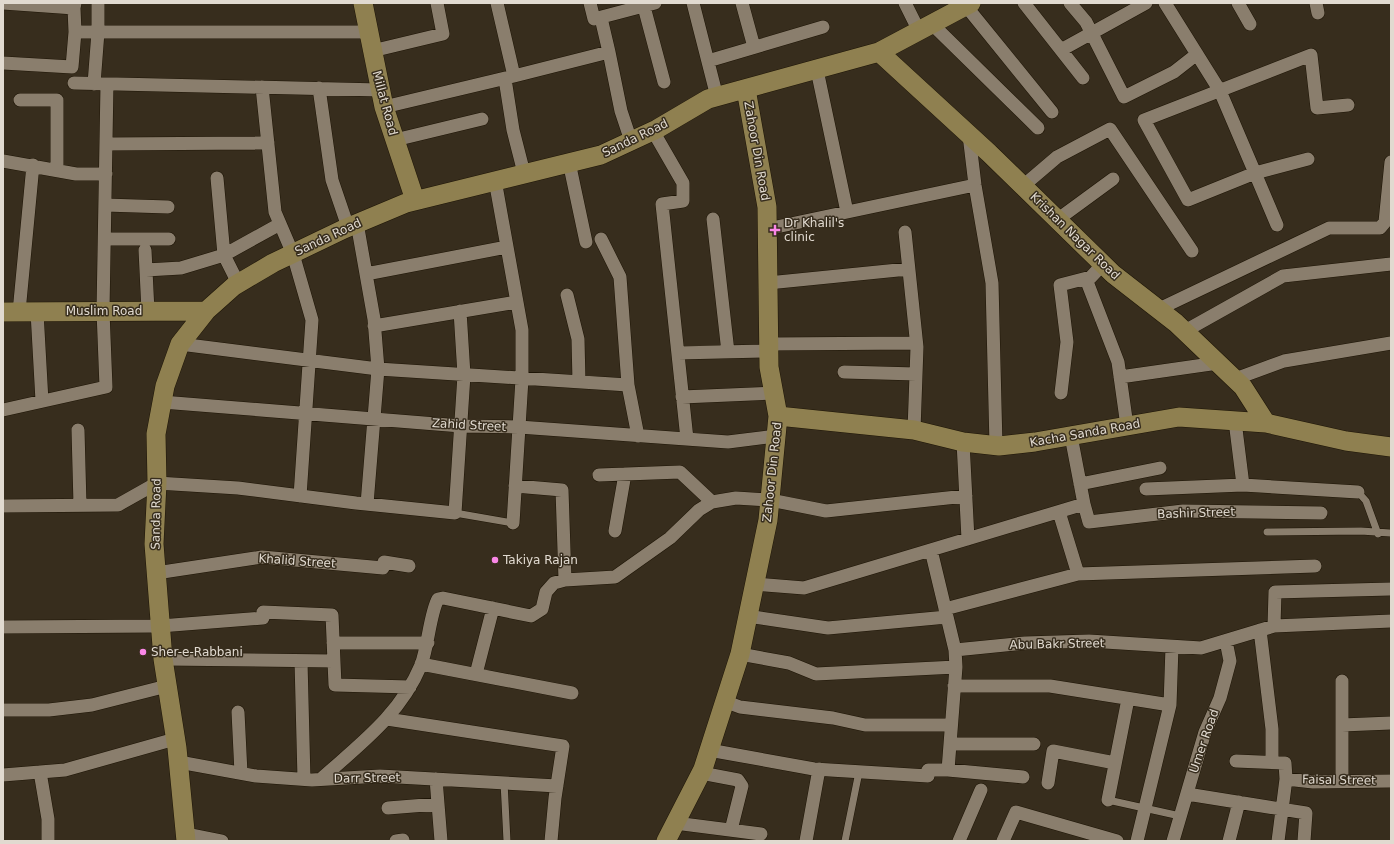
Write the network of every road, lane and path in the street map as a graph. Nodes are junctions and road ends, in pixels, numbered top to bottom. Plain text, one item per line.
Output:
1 (3, 3) edge
2 (98, 3) edge
3 (363, 3) edge
4 (437, 3) edge
5 (497, 3) edge
6 (590, 3) edge
7 (693, 3) edge
8 (742, 3) edge
9 (905, 3) edge
10 (1024, 3) edge
11 (1070, 3) edge
12 (1146, 3) edge
13 (1165, 3) edge
14 (1238, 3) edge
15 (648, 4) edge
16 (969, 4) edge
17 (75, 6) edge
18 (601, 18) junction
19 (1250, 24) dead end
20 (823, 27) dead end
21 (926, 28) junction
22 (75, 32) junction
23 (98, 32) junction
24 (367, 32) junction
25 (1091, 34) junction
26 (754, 47) junction
27 (1061, 50) junction
28 (372, 51) junction
29 (609, 52) junction
30 (879, 52) junction
31 (1197, 54) junction
32 (708, 61) junction
33 (3, 64) edge
34 (817, 70) junction
35 (509, 77) junction
36 (1083, 78) dead end
37 (664, 82) dead end
38 (74, 84) dead end
39 (100, 84) junction
40 (262, 87) junction
41 (319, 88) junction
42 (746, 89) junction
43 (1220, 91) junction
44 (717, 97) junction
45 (382, 98) junction
46 (20, 100) dead end
47 (1348, 105) dead end
48 (1052, 112) dead end
49 (482, 119) dead end
50 (1038, 128) dead end
51 (653, 131) junction
52 (969, 135) junction
53 (395, 140) junction
54 (631, 141) junction
55 (268, 143) junction
56 (106, 144) junction
57 (1308, 159) dead end
58 (3, 161) edge
59 (570, 162) junction
60 (1391, 162) edge
61 (33, 165) junction
62 (57, 170) junction
63 (524, 173) junction
64 (1255, 173) junction
65 (106, 174) junction
66 (217, 178) dead end
67 (1113, 179) dead end
68 (495, 180) junction
69 (975, 185) junction
70 (1023, 186) junction
71 (415, 200) junction
72 (105, 205) junction
73 (168, 208) dead end
74 (847, 212) junction
75 (713, 219) dead end
76 (1057, 220) junction
77 (1388, 222) edge
78 (280, 224) junction
79 (353, 225) junction
80 (1277, 225) dead end
81 (767, 229) junction
82 (905, 232) dead end
83 (105, 239) junction
84 (170, 239) dead end
85 (601, 239) dead end
86 (586, 242) dead end
87 (507, 247) junction
88 (145, 250) dead end
89 (1192, 251) dead end
90 (293, 254) junction
91 (224, 255) junction
92 (1103, 264) junction
93 (1391, 264) edge
94 (908, 269) junction
95 (146, 270) junction
96 (366, 274) junction
97 (1086, 279) junction
98 (238, 283) junction
99 (768, 283) junction
100 (567, 294) dead end
101 (517, 302) junction
102 (1159, 309) junction
103 (104, 311) junction
104 (148, 311) junction
105 (206, 311) junction
106 (460, 311) junction
107 (20, 312) edge
108 (374, 326) junction
109 (1185, 331) junction
110 (916, 343) junction
111 (1391, 343) edge
112 (180, 344) junction
113 (769, 347) junction
114 (728, 352) junction
115 (678, 354) junction
116 (309, 361) junction
117 (1218, 363) junction
118 (378, 368) junction
119 (844, 372) dead end
120 (916, 374) junction
121 (464, 375) junction
122 (1120, 377) junction
123 (522, 379) junction
124 (1235, 379) junction
125 (579, 382) junction
126 (628, 385) junction
127 (774, 393) junction
128 (1061, 393) dead end
129 (682, 397) junction
130 (42, 402) junction
131 (162, 402) junction
132 (3, 410) edge
133 (307, 413) junction
134 (778, 416) junction
135 (374, 419) junction
136 (1235, 421) junction
137 (1266, 423) junction
138 (461, 426) junction
139 (1127, 426) junction
140 (518, 427) junction
141 (78, 430) dead end
142 (914, 430) junction
143 (638, 436) junction
144 (776, 436) junction
145 (1071, 436) junction
146 (687, 439) junction
147 (963, 442) junction
148 (996, 446) junction
149 (1391, 447) edge
150 (1160, 468) dead end
151 (625, 474) junction
152 (599, 475) dead end
153 (157, 483) junction
154 (1080, 484) junction
155 (1243, 485) junction
156 (515, 486) junction
157 (1146, 489) dead end
158 (1358, 492) joint
159 (300, 496) junction
160 (966, 496) junction
161 (770, 500) junction
162 (712, 502) junction
163 (367, 504) junction
164 (1084, 504) junction
165 (80, 505) junction
166 (3, 506) edge
167 (1059, 512) junction
168 (455, 513) junction
169 (1321, 513) dead end
170 (513, 523) joint
171 (615, 531) dead end
172 (1267, 532) dead end
173 (1390, 533) dead end
174 (1378, 534) junction
175 (968, 539) junction
176 (931, 550) junction
177 (409, 566) dead end
178 (1315, 566) dead end
179 (156, 573) junction
180 (1078, 574) junction
181 (565, 580) junction
182 (754, 584) junction
183 (1391, 590) edge
184 (493, 608) junction
185 (946, 613) junction
186 (747, 616) junction
187 (1391, 622) edge
188 (160, 626) junction
189 (1274, 626) junction
190 (3, 627) edge
191 (1260, 630) junction
192 (1226, 641) junction
193 (333, 643) junction
194 (428, 643) junction
195 (1172, 647) junction
196 (956, 650) junction
197 (740, 654) junction
198 (163, 659) junction
199 (301, 660) junction
200 (334, 661) junction
201 (421, 664) junction
202 (956, 667) junction
203 (476, 674) junction
204 (1342, 681) dead end
205 (167, 686) junction
206 (954, 686) junction
207 (410, 687) junction
208 (572, 693) dead end
209 (1128, 699) junction
210 (724, 701) junction
211 (1170, 705) junction
212 (3, 710) edge
213 (238, 712) dead end
214 (388, 719) junction
215 (1391, 723) edge
216 (951, 725) junction
217 (1342, 725) junction
218 (176, 739) junction
219 (950, 744) junction
220 (1034, 744) dead end
221 (709, 750) junction
222 (1236, 760) dead end
223 (179, 762) junction
224 (1115, 762) junction
225 (1272, 762) junction
226 (819, 769) junction
227 (948, 770) junction
228 (40, 772) junction
229 (858, 772) junction
230 (242, 773) junction
231 (701, 773) junction
232 (3, 775) edge
233 (1023, 777) dead end
234 (304, 779) junction
235 (321, 779) junction
236 (436, 779) junction
237 (1286, 779) junction
238 (1391, 781) edge
239 (504, 782) junction
240 (1342, 782) junction
241 (1048, 783) dead end
242 (557, 786) junction
243 (981, 790) dead end
244 (1187, 794) junction
245 (1108, 800) joint
246 (1240, 802) junction
247 (438, 804) junction
248 (388, 808) dead end
249 (1145, 808) junction
250 (1281, 809) junction
251 (1180, 816) junction
252 (675, 823) junction
253 (731, 830) junction
254 (761, 834) dead end
255 (186, 837) edge
256 (48, 841) edge
257 (222, 841) edge
258 (441, 841) edge
259 (507, 841) edge
260 (551, 841) edge
261 (666, 841) edge
262 (806, 841) edge
263 (845, 841) edge
264 (959, 841) edge
265 (1002, 841) edge
266 (1117, 841) edge
267 (1137, 841) edge
268 (1173, 841) edge
269 (1229, 841) edge
270 (1278, 841) edge
271 (1304, 841) edge

1 - 17 street
2 - 23 street
3 - 24 main road, Millat Road
4 - 28 street
5 - 35 street
6 - 18 street
7 - 32 street
8 - 26 street
9 - 21 street
10 - 27 street
11 - 25 street
12 - 25 street
13 - 31 street
14 - 19 street
15 - 18 street
15 - 37 street
16 - 21 main road, Sanda Road
16 - 48 street
17 - 22 street
18 - 29 street
20 - 26 street
21 - 30 main road, Sanda Road
21 - 50 street
22 - 23 street
22 - 33 street
23 - 24 street
23 - 39 street
24 - 28 main road, Millat Road
25 - 27 street
25 - 31 street
26 - 32 street
27 - 36 street
28 - 45 main road, Millat Road
29 - 35 street
29 - 54 street
30 - 34 main road, Sanda Road
30 - 52 main road, Krishan Nagar Road
31 - 43 street
32 - 44 street
34 - 42 main road, Sanda Road
34 - 74 street
35 - 45 street
35 - 63 street
38 - 39 street
39 - 40 street
39 - 56 street
40 - 41 street
40 - 55 street
41 - 45 street
41 - 79 street
42 - 44 main road, Sanda Road
42 - 81 main road, Zahoor Din Road
43 - 47 street
43 - 64 street
43 - 64 street
44 - 51 main road, Sanda Road
45 - 53 main road, Millat Road
46 - 62 street
49 - 53 street
51 - 54 main road, Sanda Road
51 - 115 street
52 - 69 street
52 - 70 main road, Krishan Nagar Road
53 - 71 main road, Millat Road
54 - 59 main road, Sanda Road
55 - 56 street
55 - 78 street
56 - 65 street
57 - 64 street
58 - 61 street
59 - 63 main road, Sanda Road
59 - 86 street
60 - 77 street
61 - 62 street
61 - 107 street
62 - 65 street
63 - 68 main road, Sanda Road
64 - 80 street
65 - 72 street
66 - 91 street
67 - 76 street
68 - 71 main road, Sanda Road
68 - 87 street
69 - 74 street
69 - 148 street
70 - 76 main road, Krishan Nagar Road
70 - 89 street
71 - 79 main road, Sanda Road
72 - 73 street
72 - 83 street
74 - 81 street
75 - 114 street
76 - 92 main road, Krishan Nagar Road
77 - 102 street
78 - 90 street
78 - 91 street
79 - 90 main road, Sanda Road
79 - 96 street
81 - 99 main road, Zahoor Din Road
82 - 94 street
83 - 84 street
83 - 103 street
85 - 126 street
87 - 96 street
87 - 101 street
88 - 95 street
90 - 98 main road, Sanda Road
90 - 116 street
91 - 95 street
91 - 98 street
92 - 97 street
92 - 102 main road, Krishan Nagar Road
93 - 109 street
94 - 99 street
94 - 110 street
95 - 104 street
96 - 108 street
97 - 122 street
97 - 128 street
98 - 105 main road, Sanda Road
99 - 113 main road, Zahoor Din Road
100 - 125 street
101 - 106 street
101 - 123 street
102 - 109 main road, Krishan Nagar Road
103 - 104 main road, Muslim Road
103 - 107 main road, Muslim Road
103 - 130 street
104 - 105 main road, Muslim Road
105 - 112 main road, Sanda Road
106 - 108 street
106 - 121 street
107 - 130 street
108 - 118 street
109 - 117 main road, Krishan Nagar Road
110 - 113 street
110 - 120 street
111 - 124 street
112 - 116 street
112 - 131 main road, Sanda Road
113 - 114 street
113 - 127 main road, Zahoor Din Road
114 - 115 street
115 - 129 street
116 - 118 street
116 - 133 street
117 - 122 street
117 - 124 main road, Krishan Nagar Road
118 - 121 street
118 - 135 street
119 - 120 street
120 - 142 street
121 - 123 street
121 - 138 street
122 - 139 street
123 - 125 street
123 - 140 street
124 - 137 main road, Krishan Nagar Road
125 - 126 street
126 - 143 street
127 - 129 street
127 - 134 main road, Zahoor Din Road
129 - 146 street
130 - 132 street
131 - 133 street, Zahid Street
131 - 153 main road, Sanda Road
133 - 135 street, Zahid Street
133 - 159 street
134 - 142 main road, Kacha Sanda Road
134 - 144 main road, Zahoor Din Road
135 - 138 street, Zahid Street
135 - 163 street
136 - 137 main road, Kacha Sanda Road
136 - 139 main road, Kacha Sanda Road
136 - 155 street
137 - 149 main road, Kacha Sanda Road
138 - 140 street, Zahid Street
138 - 168 street
139 - 145 main road, Kacha Sanda Road
140 - 143 street, Zahid Street
140 - 156 street
141 - 165 street
142 - 147 main road, Kacha Sanda Road
143 - 146 street, Zahid Street
144 - 146 street, Zahid Street
144 - 161 main road, Zahoor Din Road
145 - 148 main road, Kacha Sanda Road
145 - 154 street
147 - 148 main road, Kacha Sanda Road
147 - 160 street
150 - 154 street
151 - 152 street
151 - 162 street
151 - 171 street
153 - 159 street
153 - 165 street
153 - 179 main road, Sanda Road
154 - 164 street
155 - 157 street
155 - 158 street
156 - 170 street
156 - 181 street
158 - 174 lane
159 - 163 street
160 - 161 street
160 - 175 street
161 - 162 street
161 - 182 main road, Zahoor Din Road
162 - 181 street
163 - 168 street
164 - 167 street
164 - 169 street, Bashir Street
165 - 166 street
167 - 175 street
167 - 180 street
168 - 170 lane
172 - 174 lane
173 - 174 lane
175 - 176 street
176 - 182 street
176 - 185 street
177 - 179 street, Khalid Street
178 - 180 street
179 - 188 main road, Sanda Road
180 - 185 street
181 - 184 street
182 - 186 main road, Zahoor Din Road
183 - 189 street
184 - 194 street
184 - 203 street
185 - 186 street
185 - 196 street
186 - 197 main road, Zahoor Din Road
187 - 189 street, Abu Bakr Street
188 - 190 street
188 - 193 street
188 - 198 main road, Sanda Road
189 - 191 street, Abu Bakr Street
191 - 192 street, Abu Bakr Street
191 - 225 street
192 - 195 street, Abu Bakr Street
192 - 244 street, Umer Road
193 - 194 street
193 - 200 street
194 - 201 street
195 - 196 street, Abu Bakr Street
195 - 211 street
196 - 202 street
197 - 202 street
197 - 210 main road, Zahoor Din Road
198 - 199 street
198 - 205 main road, Sanda Road
199 - 200 street
199 - 234 street
200 - 207 street
201 - 203 street
201 - 207 street
202 - 206 street
203 - 208 street
204 - 217 street
205 - 212 street
205 - 218 main road, Sanda Road
206 - 209 street
206 - 216 street
207 - 214 street
209 - 211 street
209 - 224 street
210 - 216 street
210 - 221 main road, Zahoor Din Road
211 - 249 street
213 - 230 street
214 - 235 street
214 - 242 street
215 - 217 street
216 - 219 street
217 - 240 street
218 - 223 main road, Sanda Road
218 - 228 street
219 - 220 street
219 - 227 street
221 - 226 street
221 - 231 main road, Zahoor Din Road
222 - 225 street
223 - 230 street, Darr Street
223 - 255 main road, Sanda Road
224 - 241 street
224 - 245 street
225 - 237 street
226 - 229 street
226 - 262 street
227 - 229 street
227 - 233 street
228 - 232 street
228 - 256 street
229 - 263 lane
230 - 234 street, Darr Street
231 - 252 main road, Zahoor Din Road
231 - 253 street
234 - 235 street, Darr Street
235 - 236 street, Darr Street
236 - 239 street, Darr Street
236 - 247 street
237 - 240 street, Faisal Street
237 - 250 street
238 - 240 street, Faisal Street
239 - 242 street, Darr Street
239 - 259 lane
242 - 260 street
243 - 264 street
244 - 246 street
244 - 251 street, Umer Road
245 - 249 lane
246 - 250 street
246 - 269 street
247 - 248 street
247 - 258 street
249 - 251 lane
249 - 267 street
250 - 270 street
250 - 271 street
251 - 268 street, Umer Road
252 - 253 street
252 - 261 main road, Zahoor Din Road
253 - 254 street
255 - 257 street
265 - 266 street

